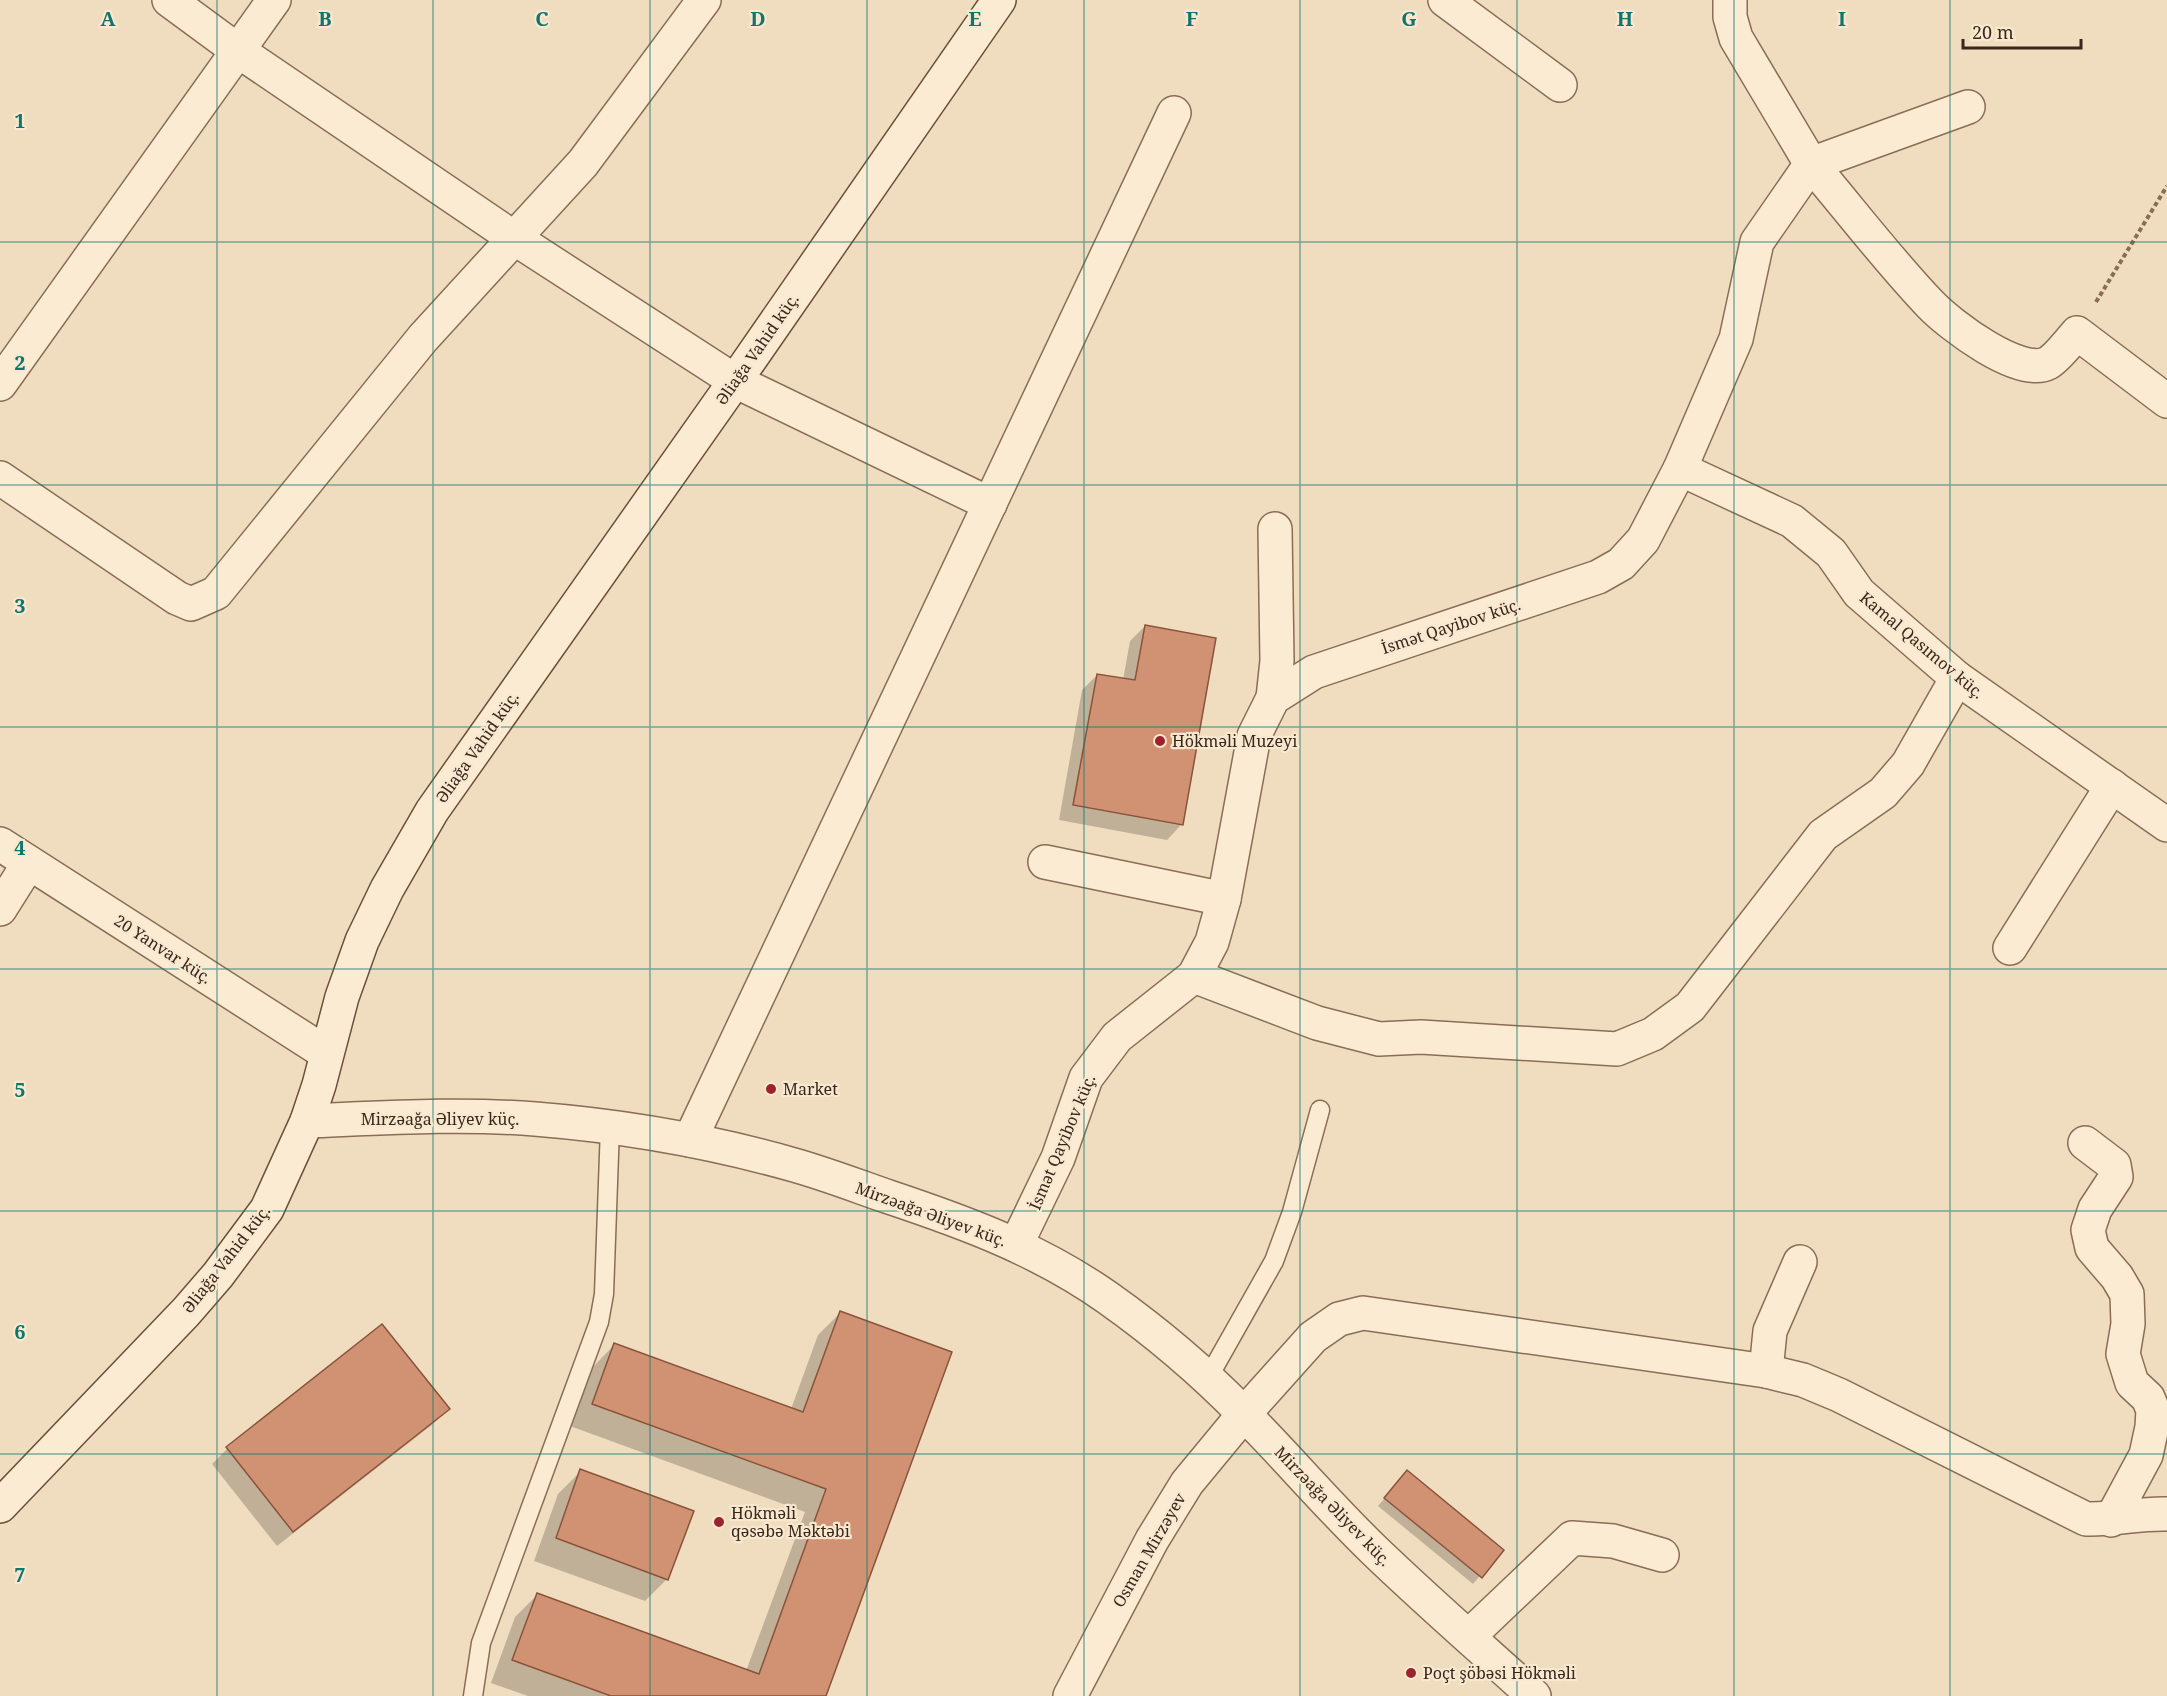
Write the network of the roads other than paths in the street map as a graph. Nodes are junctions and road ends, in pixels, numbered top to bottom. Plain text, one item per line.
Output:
1 (169, 0) edge
2 (274, 0) edge
3 (704, 0) edge
4 (999, 0) edge
5 (1445, 0) edge
6 (1730, 0) edge
7 (237, 50) junction
8 (1560, 85) dead end
9 (1968, 107) dead end
10 (1174, 113) dead end
11 (1811, 164) junction
12 (514, 238) junction
13 (735, 381) junction
14 (0, 384) edge
15 (2167, 401) edge
16 (1680, 469) junction
17 (0, 478) edge
18 (990, 504) junction
19 (1275, 530) dead end
20 (1958, 678) junction
21 (1273, 698) junction
22 (2112, 786) junction
23 (2167, 825) edge
24 (0, 844) edge
25 (1045, 862) dead end
26 (29, 863) junction
27 (1224, 898) junction
28 (0, 909) edge
29 (2010, 948) dead end
30 (1194, 976) junction
31 (326, 1053) junction
32 (1320, 1110) dead end
33 (307, 1121) junction
34 (610, 1127) junction
35 (690, 1140) junction
36 (2085, 1143) dead end
37 (1016, 1245) junction
38 (1800, 1262) dead end
39 (1766, 1371) junction
40 (1208, 1378) junction
41 (1244, 1414) junction
42 (0, 1506) edge
43 (2167, 1514) edge
44 (2111, 1520) junction
45 (1662, 1555) dead end
46 (1468, 1636) junction
47 (473, 1696) edge
48 (1070, 1696) edge
49 (1534, 1696) edge

1 - 7 street
2 - 7 street
3 - 12 street
4 - 13 street, Əliağa Vahid küç.
5 - 8 street
6 - 11 street
7 - 12 street
7 - 14 street
9 - 11 street
10 - 18 street
11 - 15 street
11 - 16 street, İsmət Qayibov küç.
12 - 13 street
12 - 17 street
13 - 18 street
13 - 31 street, Əliağa Vahid küç.
16 - 20 street, Kamal Qasımov küç.
16 - 21 street, İsmət Qayibov küç.
18 - 35 street
19 - 21 street
20 - 22 street, Kamal Qasımov küç.
20 - 30 street
21 - 27 street, İsmət Qayibov küç.
22 - 23 street, Kamal Qasımov küç.
22 - 29 street
24 - 26 street, 20 Yanvar küç.
25 - 27 street
26 - 28 street
26 - 31 street, 20 Yanvar küç.
27 - 30 street, İsmət Qayibov küç.
30 - 37 street, İsmət Qayibov küç.
31 - 33 street, Əliağa Vahid küç.
32 - 40 lane
33 - 34 street, Mirzəağa Əliyev küç.
33 - 42 street, Əliağa Vahid küç.
34 - 35 street, Mirzəağa Əliyev küç.
34 - 47 lane
35 - 37 street, Mirzəağa Əliyev küç.
36 - 44 street
37 - 40 street, Mirzəağa Əliyev küç.
38 - 39 street
39 - 41 street, Osman Mirzəyev
39 - 44 street, Osman Mirzəyev
40 - 41 street, Mirzəağa Əliyev küç.
41 - 46 street, Mirzəağa Əliyev küç.
41 - 48 street, Osman Mirzəyev
43 - 44 street, Osman Mirzəyev
45 - 46 street
46 - 49 street, Mirzəağa Əliyev küç.

